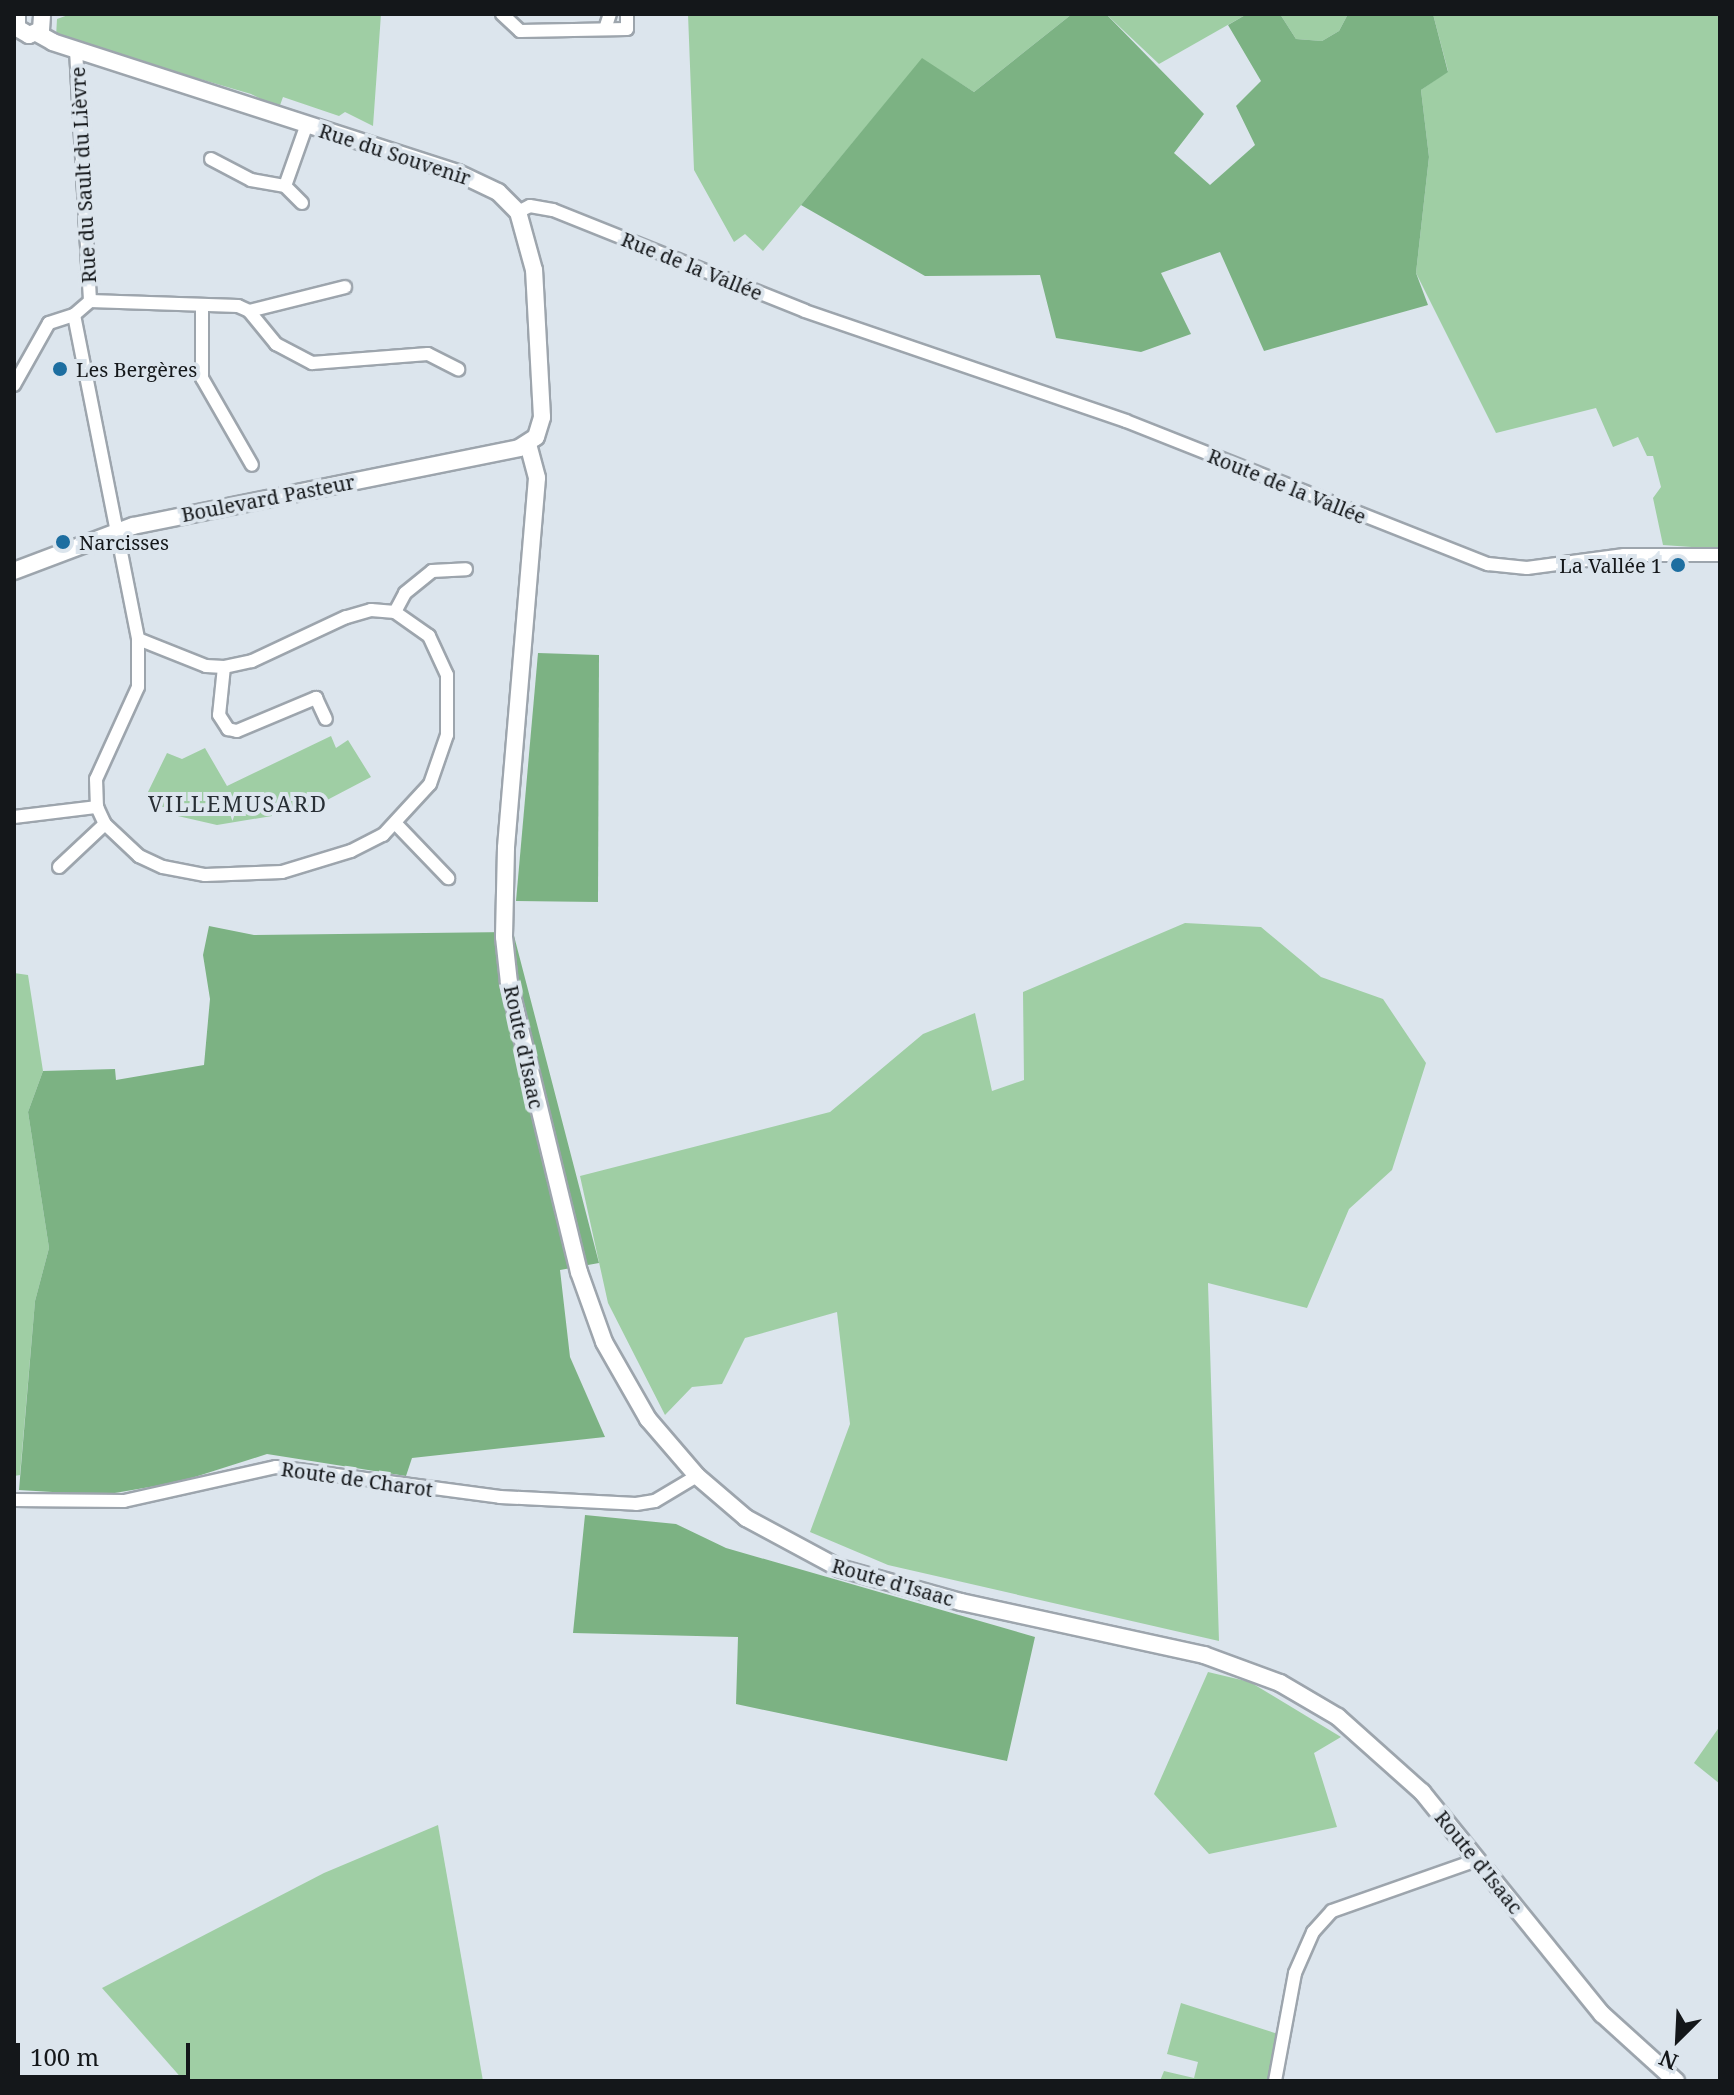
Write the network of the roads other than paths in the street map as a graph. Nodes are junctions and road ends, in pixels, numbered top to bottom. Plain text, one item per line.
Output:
1 (42, 14) edge
2 (502, 14) edge
3 (610, 14) edge
4 (627, 14) edge
5 (16, 19) edge
6 (605, 29) junction
7 (37, 33) junction
8 (76, 50) junction
9 (307, 124) junction
10 (211, 159) dead end
11 (285, 186) junction
12 (302, 203) dead end
13 (518, 212) junction
14 (345, 287) dead end
15 (90, 301) junction
16 (202, 305) junction
17 (249, 311) junction
18 (74, 315) junction
19 (865, 333) joint
20 (458, 369) dead end
21 (14, 385) edge
22 (528, 444) junction
23 (252, 465) dead end
24 (114, 531) junction
25 (1720, 555) edge
26 (466, 569) dead end
27 (14, 571) edge
28 (395, 612) junction
29 (138, 639) junction
30 (224, 667) junction
31 (326, 719) dead end
32 (97, 807) junction
33 (14, 817) edge
34 (105, 824) junction
35 (397, 825) junction
36 (59, 867) dead end
37 (448, 878) dead end
38 (697, 1476) junction
39 (14, 1500) edge
40 (1477, 1860) junction
41 (1275, 2081) edge
42 (1676, 2081) edge

1 - 7 street
2 - 6 street
3 - 6 street
4 - 6 street
5 - 7 street, Rue du Souvenir
7 - 8 street, Rue du Souvenir
8 - 9 street, Rue du Souvenir
8 - 15 street, Rue du Sault du Lièvre
9 - 11 street
9 - 13 street, Rue du Souvenir
10 - 11 street
11 - 12 street
13 - 19 street, Rue de la Vallée
13 - 22 street
14 - 17 street
15 - 16 street
15 - 18 street
16 - 17 street
16 - 23 street
17 - 20 street
18 - 21 street
18 - 24 street
19 - 25 street, Route de la Vallée
22 - 24 street, Boulevard Pasteur
22 - 38 street, Route d'Isaac
24 - 27 street, Boulevard Pasteur
24 - 29 street
26 - 28 street
28 - 30 street
28 - 35 street
29 - 30 street
29 - 32 street
30 - 31 street
32 - 33 street
32 - 34 street
34 - 35 street
34 - 36 street
35 - 37 street
38 - 39 street, Route de Charot
38 - 40 street, Route d'Isaac
40 - 41 street
40 - 42 street, Route d'Isaac

